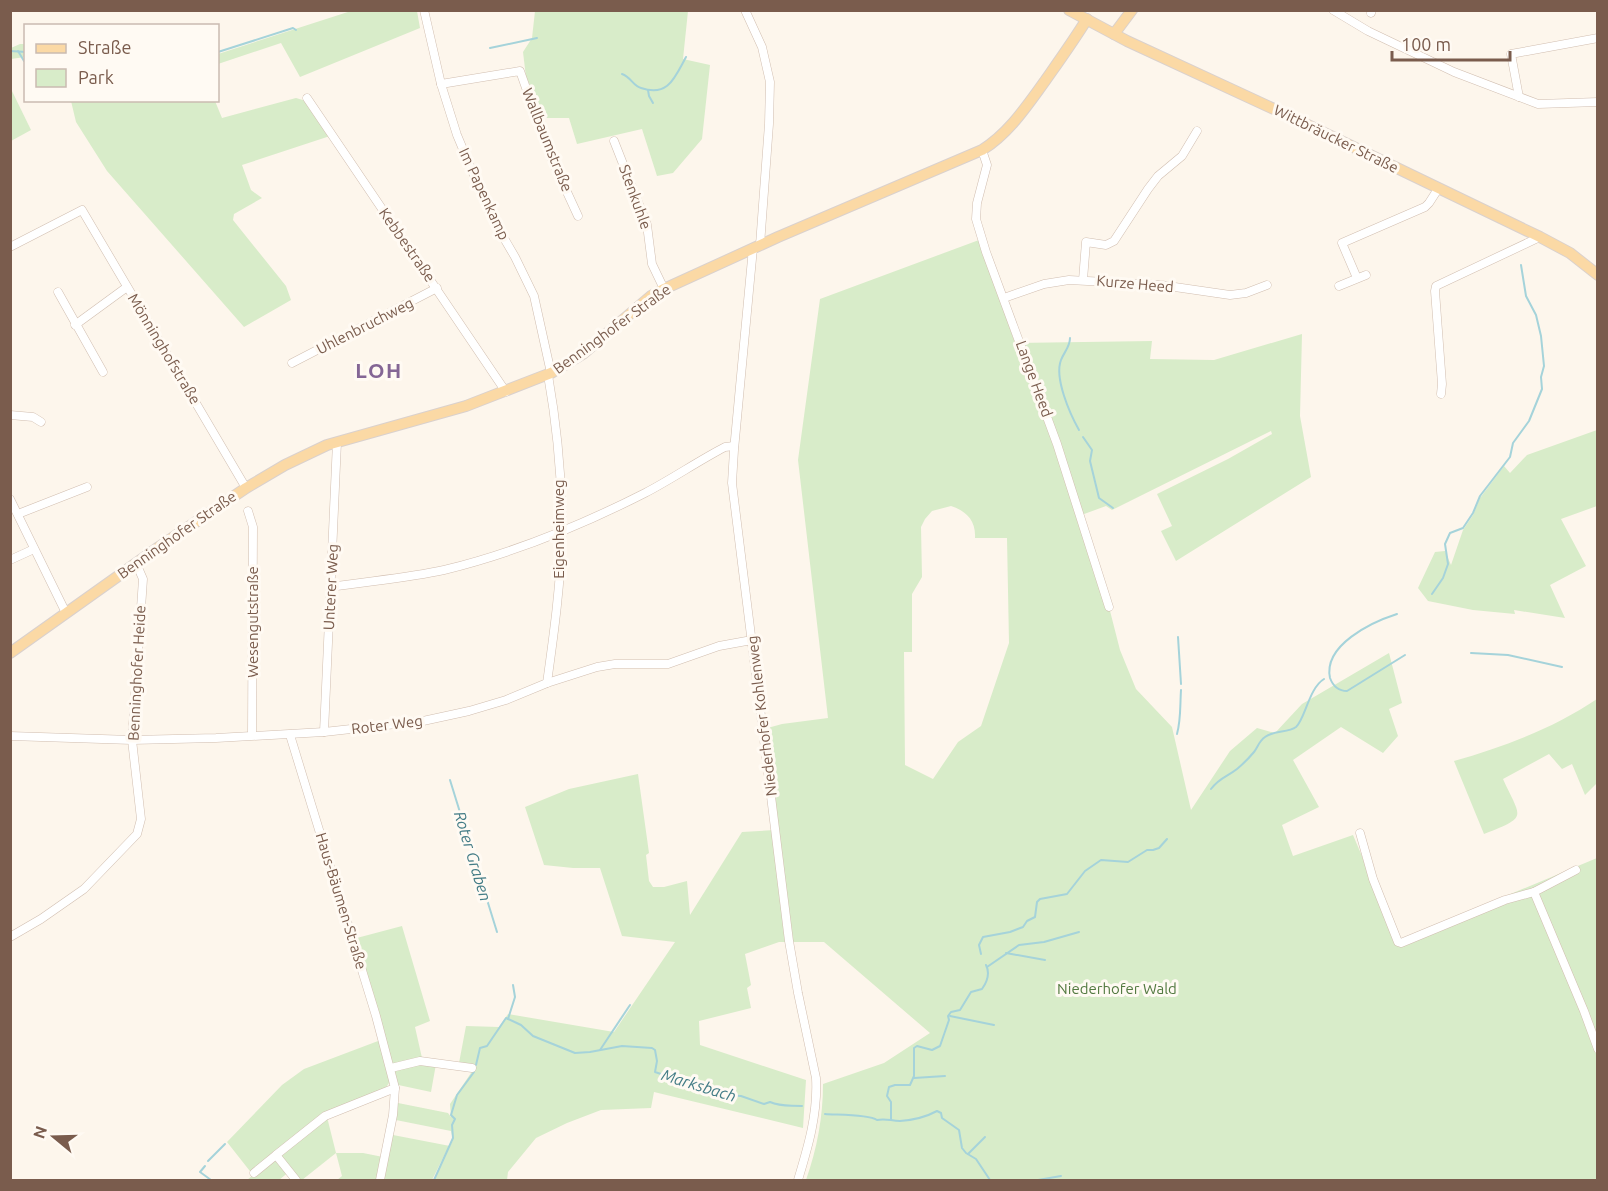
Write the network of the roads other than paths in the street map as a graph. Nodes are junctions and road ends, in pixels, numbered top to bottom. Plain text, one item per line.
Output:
1 (424, 10) edge
2 (745, 10) edge
3 (1069, 10) edge
4 (1132, 10) edge
5 (1333, 10) edge
6 (1087, 19) junction
7 (1114, 34) junction
8 (1598, 38) edge
9 (441, 84) junction
10 (1519, 97) junction
11 (307, 98) dead end
12 (1598, 102) edge
13 (1197, 131) dead end
14 (614, 141) dead end
15 (982, 150) junction
16 (1438, 189) junction
17 (578, 216) dead end
18 (1540, 237) junction
19 (10, 247) edge
20 (757, 247) junction
21 (1366, 275) dead end
22 (1598, 275) edge
23 (1357, 278) junction
24 (1083, 280) junction
25 (1267, 285) dead end
26 (1339, 286) dead end
27 (127, 287) junction
28 (437, 288) junction
29 (664, 289) junction
30 (58, 292) dead end
31 (1004, 298) junction
32 (75, 325) junction
33 (292, 363) dead end
34 (103, 372) dead end
35 (550, 374) junction
36 (506, 392) junction
37 (1441, 394) dead end
38 (10, 415) edge
39 (41, 422) dead end
40 (337, 442) junction
41 (734, 446) junction
42 (87, 487) dead end
43 (246, 488) junction
44 (10, 500) edge
45 (248, 511) dead end
46 (18, 514) junction
47 (562, 531) junction
48 (34, 549) junction
49 (10, 560) edge
50 (136, 563) junction
51 (331, 587) junction
52 (1109, 607) dead end
53 (66, 613) junction
54 (752, 640) junction
55 (10, 653) edge
56 (547, 684) junction
57 (324, 732) junction
58 (252, 735) junction
59 (290, 735) junction
60 (10, 736) edge
61 (132, 741) junction
62 (1360, 833) dead end
63 (1576, 870) dead end
64 (1534, 892) junction
65 (10, 937) edge
66 (1598, 1049) edge
67 (391, 1068) junction
68 (472, 1068) dead end
69 (395, 1088) junction
70 (276, 1155) junction
71 (254, 1173) dead end
72 (296, 1180) edge
73 (380, 1180) edge
74 (798, 1180) edge

1 - 9 street, Im Papenkamp
2 - 20 street, Niederhofer Kohlenweg
3 - 6 main road, Wittbräucker Straße
4 - 7 main road
5 - 10 street
6 - 7 main road, Wittbräucker Straße
6 - 15 main road, Benninghofer Straße
7 - 16 main road, Wittbräucker Straße
8 - 10 street
9 - 17 street, Wallbaumstraße
9 - 35 street, Im Papenkamp
10 - 12 street
11 - 28 street, Kebbestraße
13 - 24 street
14 - 29 street, Stenkuhle
15 - 20 main road, Benninghofer Straße
15 - 31 street, Lange Heed
16 - 18 main road, Wittbräucker Straße
16 - 23 street
18 - 22 main road, Wittbräucker Straße
18 - 37 street
19 - 27 street, Mönninghofstraße
20 - 29 main road, Benninghofer Straße
20 - 41 street, Niederhofer Kohlenweg
21 - 23 street
23 - 26 street
24 - 25 street, Kurze Heed
24 - 31 street, Kurze Heed
27 - 32 street
27 - 43 street, Mönninghofstraße
28 - 33 street, Uhlenbruchweg
28 - 36 street, Kebbestraße
29 - 35 main road, Benninghofer Straße
30 - 32 street
31 - 52 street, Lange Heed
32 - 34 street
35 - 36 main road, Benninghofer Straße
35 - 47 street, Eigenheimweg
36 - 40 main road, Benninghofer Straße
38 - 39 street
40 - 43 main road, Benninghofer Straße
40 - 51 street, Unterer Weg
41 - 47 street
41 - 54 street, Niederhofer Kohlenweg
42 - 46 street
43 - 50 main road, Benninghofer Straße
44 - 46 street
45 - 58 street, Wesengutstraße
46 - 48 street
47 - 51 street
47 - 56 street, Eigenheimweg
48 - 49 street
48 - 53 street
50 - 53 main road, Benninghofer Straße
50 - 61 street, Benninghofer Heide
51 - 57 street, Unterer Weg
53 - 55 main road, Benninghofer Straße
54 - 56 street, Roter Weg
54 - 74 street, Niederhofer Kohlenweg
56 - 57 street, Roter Weg
57 - 59 street, Roter Weg
58 - 59 street, Roter Weg
58 - 61 street, Roter Weg
59 - 67 street, Haus-Bäumen-Straße
60 - 61 street, Roter Weg
61 - 65 street, Benninghofer Heide
62 - 64 street
63 - 64 street
64 - 66 street
67 - 68 street
67 - 69 street, Haus-Bäumen-Straße
69 - 70 street
69 - 73 street, Haus-Bäumen-Straße
70 - 71 street
70 - 72 street

